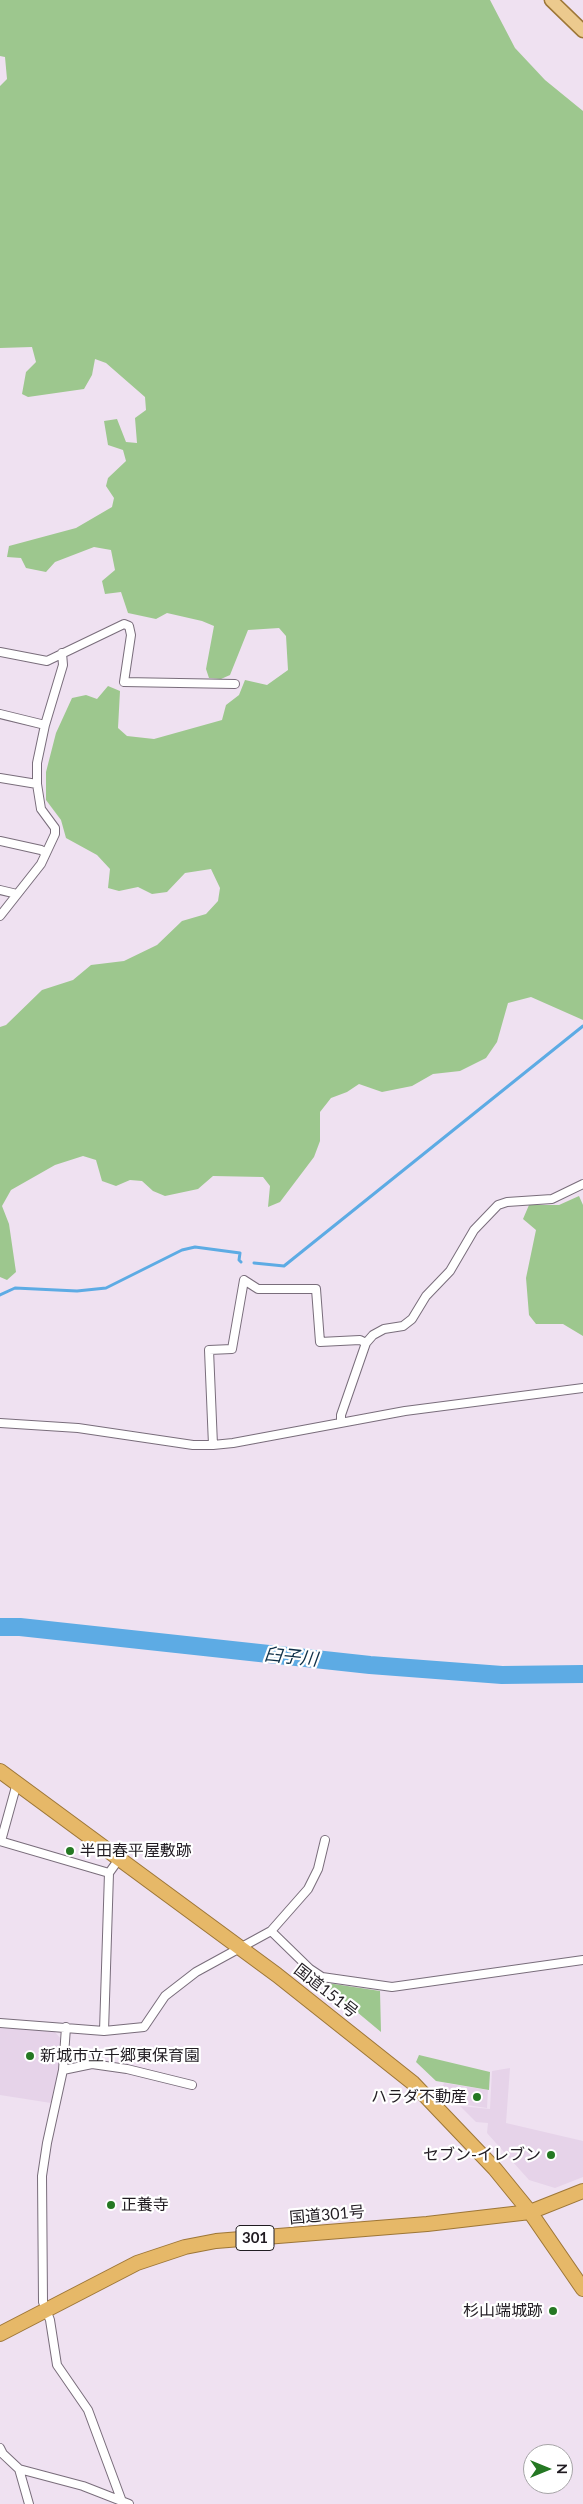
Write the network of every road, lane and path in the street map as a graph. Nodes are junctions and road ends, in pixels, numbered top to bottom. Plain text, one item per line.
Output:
1 (551, 0) edge
2 (583, 31) edge
3 (0, 652) edge
4 (62, 653) junction
5 (235, 684) dead end
6 (0, 714) edge
7 (45, 725) junction
8 (0, 778) edge
9 (37, 784) junction
10 (0, 841) edge
11 (46, 854) junction
12 (0, 890) edge
13 (16, 894) junction
14 (0, 916) edge
15 (583, 1184) edge
16 (366, 1343) junction
17 (583, 1388) edge
18 (341, 1422) junction
19 (0, 1423) edge
20 (213, 1445) junction
21 (0, 1771) edge
22 (17, 1783) junction
23 (325, 1840) dead end
24 (0, 1841) edge
25 (119, 1859) junction
26 (109, 1873) junction
27 (271, 1931) junction
28 (239, 1950) junction
29 (583, 1960) edge
30 (0, 2023) edge
31 (66, 2027) junction
32 (104, 2031) junction
33 (64, 2070) junction
34 (192, 2085) dead end
35 (583, 2191) edge
36 (530, 2212) junction
37 (583, 2288) edge
38 (45, 2311) junction
39 (0, 2334) edge
40 (0, 2448) edge
41 (19, 2469) junction
42 (121, 2499) junction
43 (29, 2504) edge
44 (129, 2504) edge

1 - 2 main road
3 - 4 street
4 - 5 street
4 - 7 street
6 - 7 street
7 - 9 street
8 - 9 street
9 - 11 street
10 - 11 street
11 - 13 street
12 - 13 street
13 - 14 street
15 - 16 street
16 - 18 street
16 - 20 street
17 - 18 street
18 - 20 street
19 - 20 street
21 - 22 highway, 国道151号
22 - 24 street
22 - 25 highway, 国道151号
23 - 27 street
24 - 26 street
25 - 26 street
25 - 28 highway, 国道151号
26 - 32 street
27 - 28 street
27 - 29 street
28 - 32 street
28 - 36 highway, 国道151号
30 - 31 street
31 - 32 street
31 - 33 street
33 - 34 street
33 - 38 street
35 - 36 highway, 国道301号 / 301
36 - 37 highway, 国道151号
36 - 38 highway, 国道301号 / 301
38 - 39 highway, 国道301号 / 301
38 - 42 street
40 - 41 street
41 - 42 street
41 - 43 street
42 - 44 street

